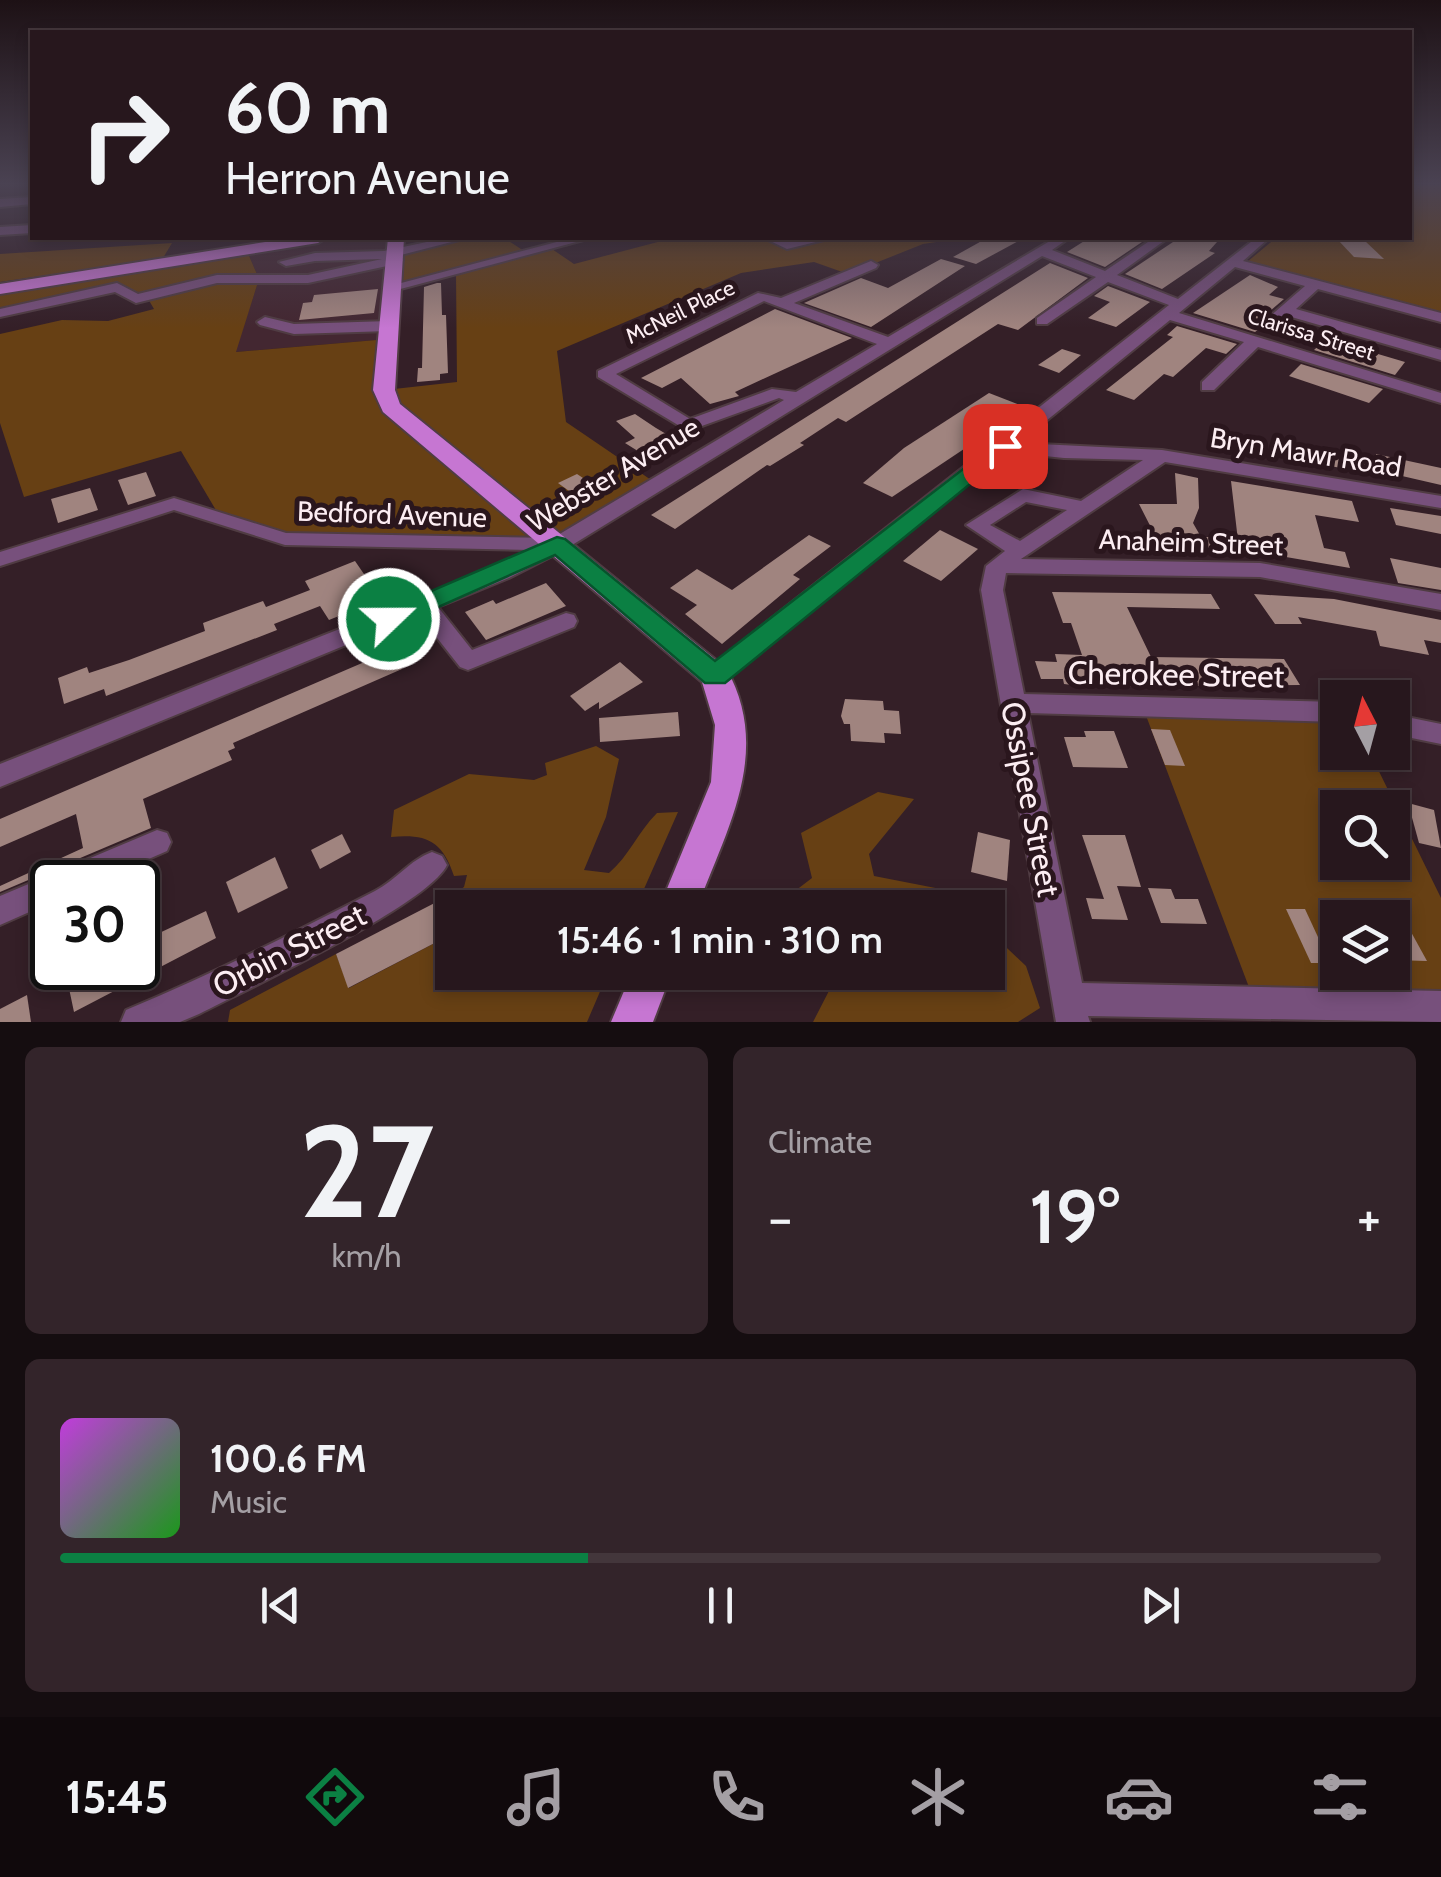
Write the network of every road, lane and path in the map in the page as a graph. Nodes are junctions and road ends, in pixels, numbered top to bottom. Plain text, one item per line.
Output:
1 (272, 240) edge
2 (444, 240) edge
3 (577, 240) edge
4 (775, 240) edge
5 (815, 240) edge
6 (1060, 240) edge
7 (1159, 240) edge
8 (1260, 240) edge
9 (311, 241) edge
10 (395, 246) edge
11 (1041, 251) junction
12 (316, 257) junction
13 (286, 262) dead end
14 (1232, 262) junction
15 (871, 264) dead end
16 (1107, 276) junction
17 (308, 279) junction
18 (350, 283) dead end
19 (1314, 284) junction
20 (0, 286) edge
21 (393, 287) junction
22 (783, 302) junction
23 (1174, 309) junction
24 (0, 314) edge
25 (1441, 318) edge
26 (1042, 321) dead end
27 (265, 322) dead end
28 (389, 326) junction
29 (1255, 341) junction
30 (889, 343) junction
31 (1441, 356) edge
32 (1208, 386) dead end
33 (798, 398) junction
34 (1441, 398) edge
35 (1005, 446) junction
36 (1162, 456) junction
37 (1441, 502) edge
38 (1085, 508) junction
39 (557, 544) junction
40 (1021, 550) junction
41 (0, 559) edge
42 (994, 571) junction
43 (1441, 602) edge
44 (424, 605) junction
45 (566, 622) dead end
46 (715, 676) junction
47 (1012, 703) junction
48 (1320, 712) edge
49 (1410, 728) edge
50 (1441, 734) edge
51 (0, 776) edge
52 (157, 842) dead end
53 (116, 860) edge
54 (432, 865) dead end
55 (685, 890) edge
56 (30, 898) edge
57 (0, 912) edge
58 (645, 990) edge
59 (1441, 1006) edge
60 (1071, 1011) edge
61 (138, 1022) edge
62 (632, 1022) edge

1 - 20 main road
2 - 10 street
3 - 21 street
4 - 5 street
6 - 11 street, Webster Avenue
7 - 16 street
8 - 14 street
9 - 12 street
9 - 20 main road
10 - 12 street
10 - 17 street
10 - 21 main road
11 - 16 street, Clarissa Street
11 - 30 street, Webster Avenue
12 - 13 street
14 - 19 street
14 - 23 street
15 - 22 street
16 - 23 street, Clarissa Street
16 - 26 street
17 - 18 street
17 - 24 street
19 - 25 street
19 - 31 street
21 - 28 main road
22 - 30 street, McNeil Place
22 - 33 street, McNeil Place
23 - 29 street, Clarissa Street
23 - 35 street
27 - 28 street
28 - 39 main road
29 - 32 street
29 - 34 street, Clarissa Street
30 - 33 street, Webster Avenue
33 - 39 street, Webster Avenue
35 - 36 street, Bryn Mawr Road
35 - 46 street
36 - 37 street, Bryn Mawr Road
36 - 38 street
38 - 40 street
38 - 40 street
39 - 41 street, Bedford Avenue
39 - 44 street, Webster Avenue
39 - 46 main road
40 - 42 street
42 - 43 street, Anaheim Street
42 - 47 street, Ossipee Street
44 - 45 street
44 - 51 street, Webster Avenue
46 - 55 main road
47 - 48 street, Cherokee Street
47 - 60 street, Ossipee Street
49 - 50 street
52 - 53 street
54 - 61 street, Orbin Street
56 - 57 street
58 - 62 main road
59 - 60 street

